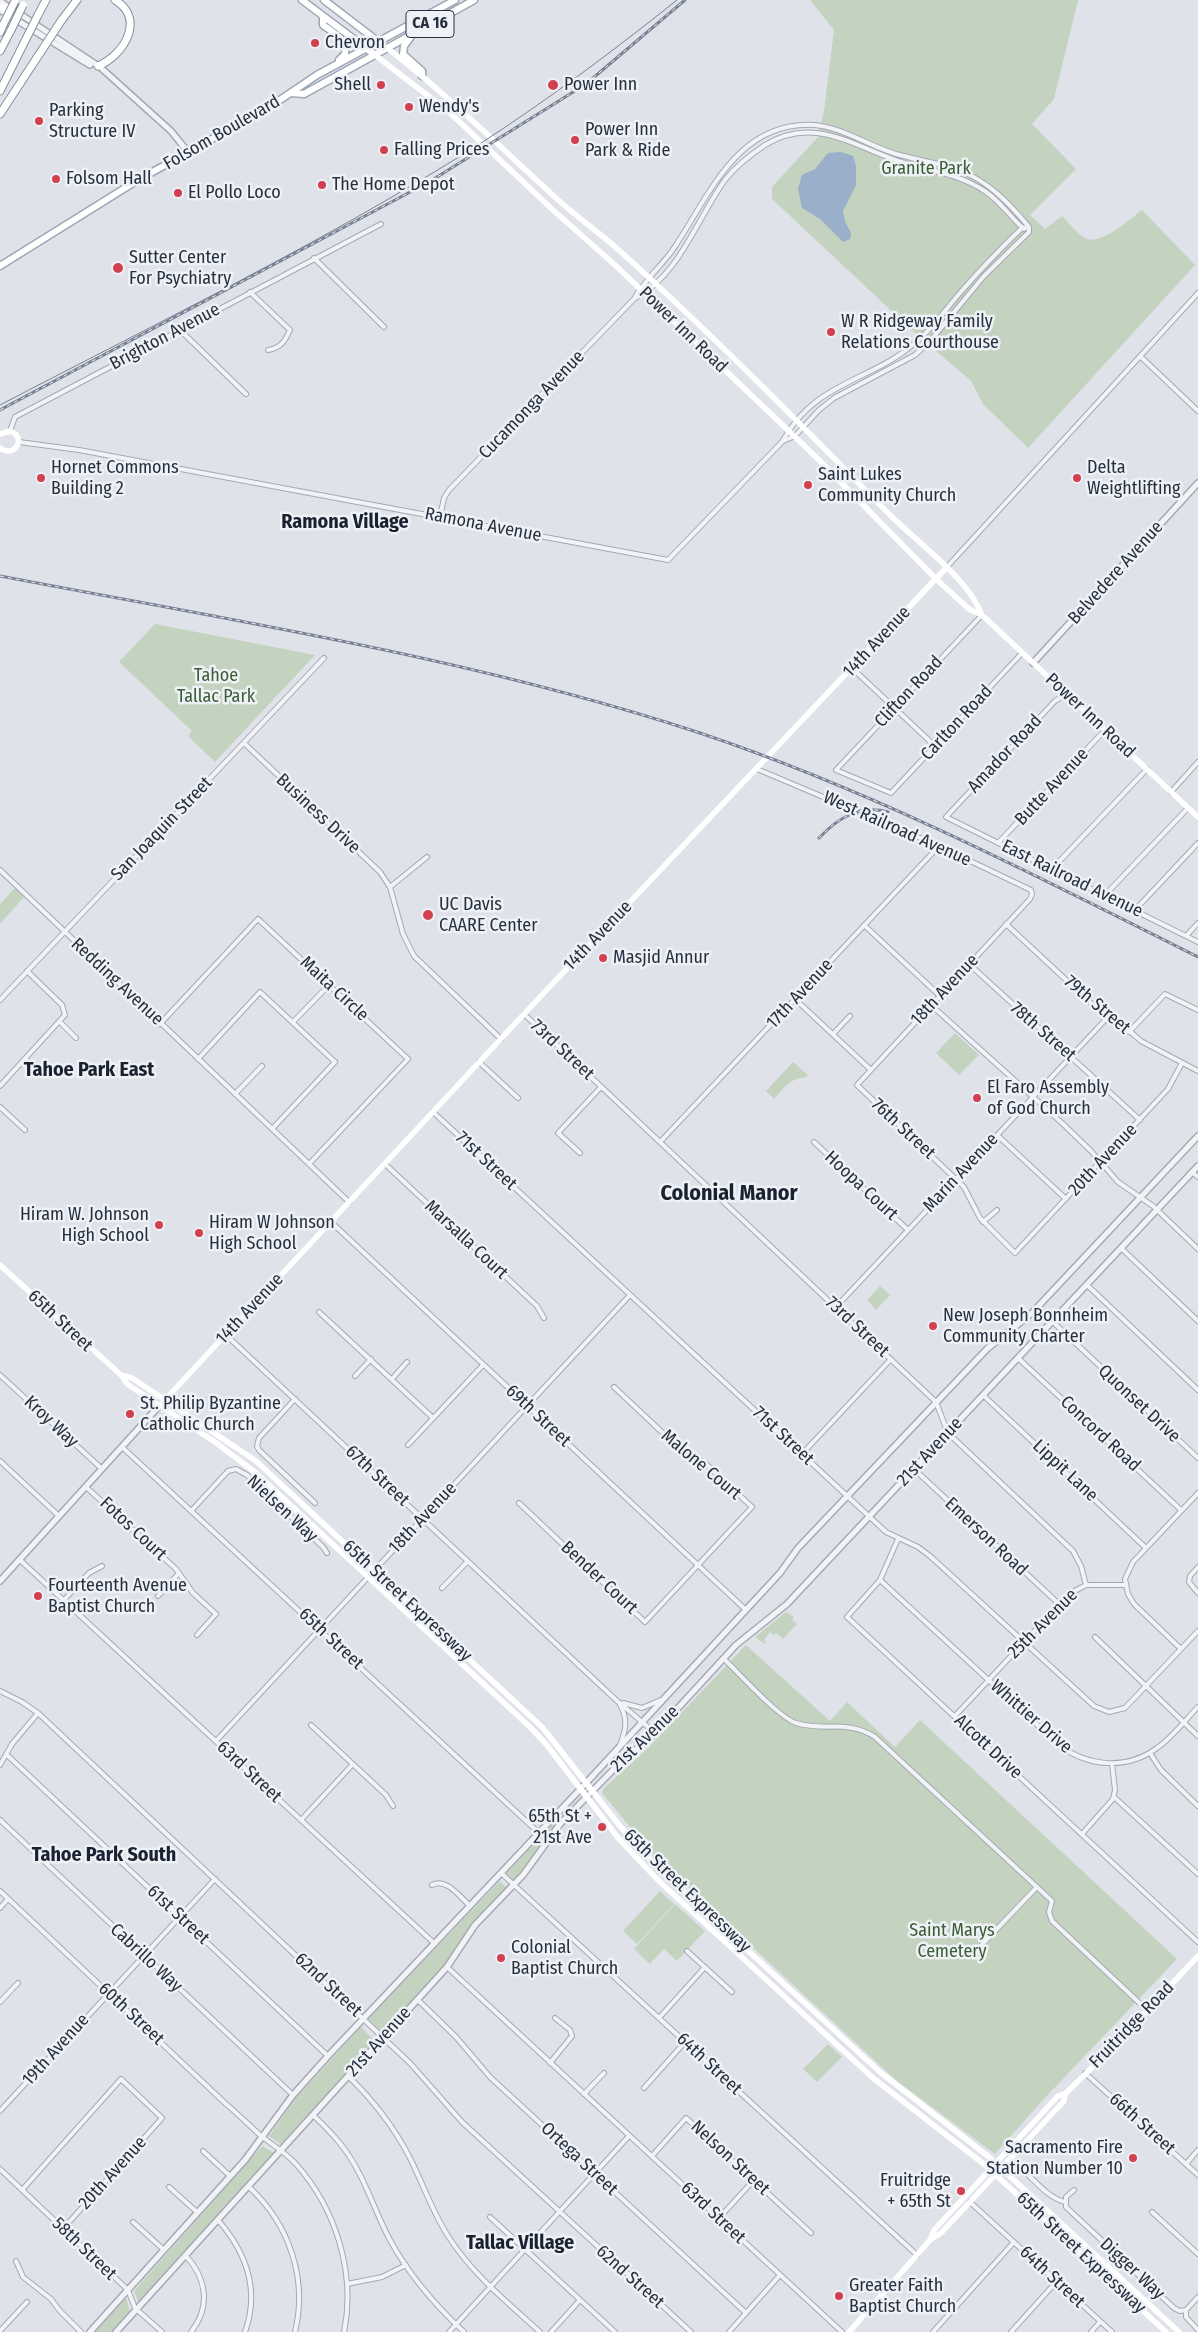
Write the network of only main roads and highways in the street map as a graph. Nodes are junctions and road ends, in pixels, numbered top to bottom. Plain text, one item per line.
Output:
1 (15, 0) edge
2 (46, 0) edge
3 (77, 0) edge
4 (82, 0) edge
5 (115, 0) edge
6 (302, 0) edge
7 (324, 0) edge
8 (455, 0) edge
9 (474, 0) edge
10 (25, 2) edge
11 (445, 3) edge
12 (0, 8) edge
13 (12, 10) road end
14 (323, 16) junction
15 (63, 18) junction
16 (2, 28) edge
17 (416, 32) junction
18 (378, 42) junction
19 (365, 48) junction
20 (387, 48) junction
21 (0, 50) edge
22 (375, 55) junction
23 (98, 66) road end
24 (333, 66) junction
25 (422, 76) junction
26 (0, 91) edge
27 (291, 93) junction
28 (0, 114) edge
29 (0, 266) edge
30 (0, 434) edge
31 (0, 448) edge
32 (946, 568) junction
33 (936, 579) junction
34 (982, 615) junction
35 (1198, 818) edge
36 (0, 1265) edge
37 (121, 1376) junction
38 (164, 1400) junction
39 (159, 1406) junction
40 (1198, 1956) edge
41 (1065, 2094) junction
42 (995, 2162) junction
43 (1001, 2168) junction
44 (989, 2169) junction
45 (995, 2174) junction
46 (930, 2240) junction
47 (1176, 2331) edge
48 (849, 2332) edge
49 (1166, 2332) edge

1 - 16 highway, bridge
2 - 26 highway, bridge
3 - 15 highway
4 - 15 highway
5 - 23 highway
6 - 14 main road
7 - 18 main road
8 - 11 main road, Folsom Boulevard / CA 16
9 - 17 main road, Folsom Boulevard / CA 16
10 - 21 highway, bridge
11 - 18 main road, Folsom Boulevard / CA 16
12 - 13 highway
14 - 19 main road
14 - 24 main road
15 - 28 highway, bridge
17 - 20 main road, Folsom Boulevard / CA 16
17 - 25 main road
18 - 19 main road, Folsom Boulevard
18 - 20 main road
19 - 22 main road
19 - 24 main road, Folsom Boulevard
20 - 22 main road, Folsom Boulevard / CA 16
20 - 25 main road, Power Inn Road
22 - 27 main road, Folsom Boulevard
22 - 33 main road, Power Inn Road
24 - 27 main road, Folsom Boulevard
25 - 32 main road, Power Inn Road
27 - 29 main road, Folsom Boulevard
30 - 31 main road, Ramona Avenue
32 - 33 main road, 14th Avenue
32 - 34 main road, Power Inn Road
33 - 34 main road, Power Inn Road
33 - 38 main road, 14th Avenue
34 - 35 main road, Power Inn Road
36 - 37 main road, 65th Street
37 - 38 main road, 65th Street
37 - 39 main road, 65th Street
38 - 39 main road, 14th Avenue
38 - 42 main road, 65th Street Expressway
39 - 44 main road, 65th Street Expressway
40 - 41 main road, Fruitridge Road
41 - 42 main road, Fruitridge Road
41 - 43 main road, Fruitridge Road
42 - 43 main road, 65th Street Expressway
42 - 44 main road, Fruitridge Road
43 - 45 main road, Fruitridge Road
43 - 47 main road, 65th Street Expressway
44 - 45 main road, 65th Street Expressway
44 - 46 main road, Fruitridge Road
45 - 46 main road, Fruitridge Road
45 - 49 main road, 65th Street Expressway
46 - 48 main road, Fruitridge Road

